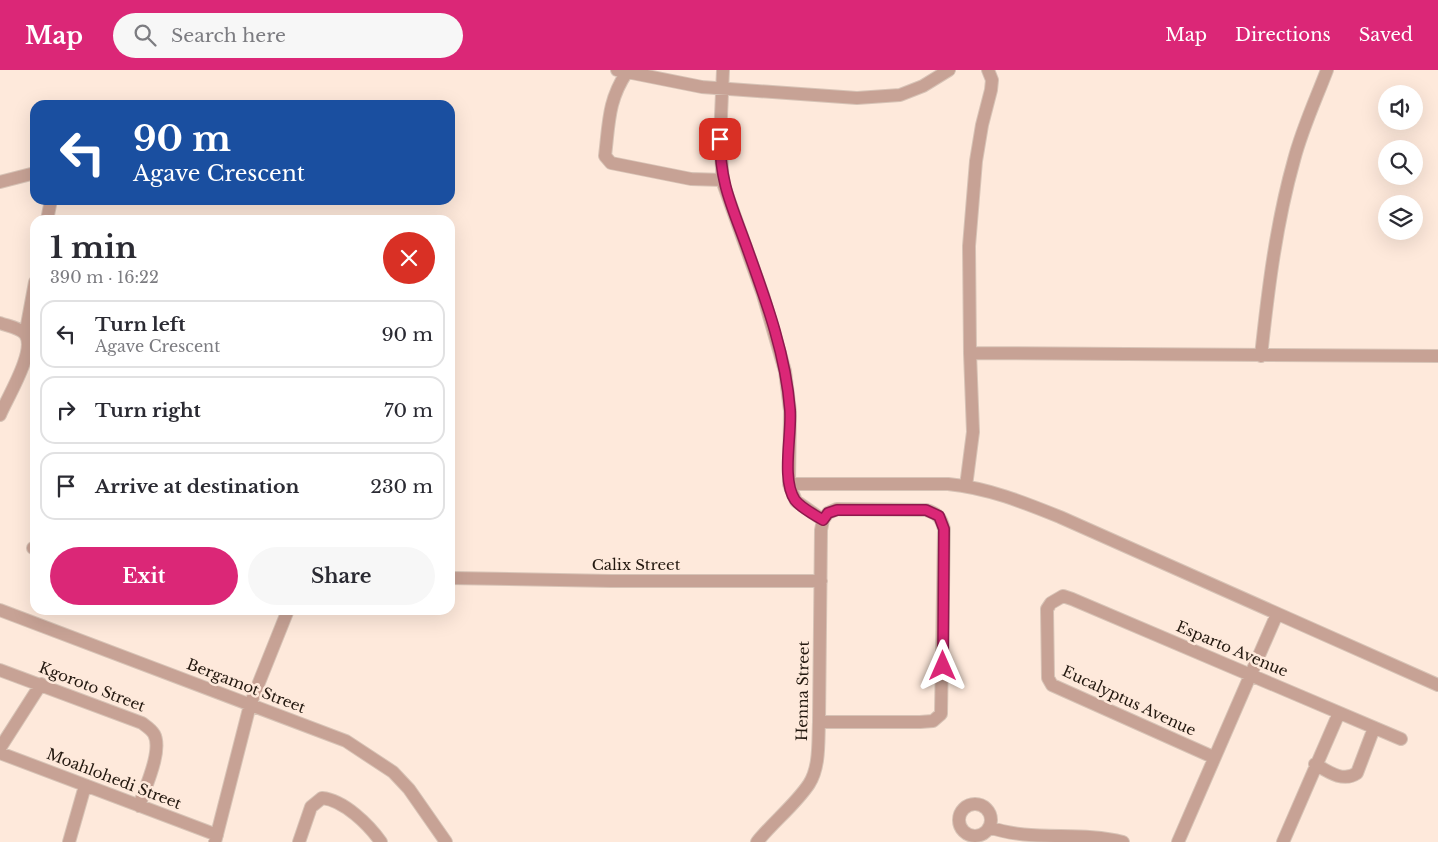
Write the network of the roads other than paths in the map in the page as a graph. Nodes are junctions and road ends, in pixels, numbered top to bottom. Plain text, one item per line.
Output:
1 (723, 70) edge
2 (949, 70) edge
3 (988, 70) edge
4 (1328, 70) edge
5 (622, 71) edge
6 (723, 89) junction
7 (30, 172) edge
8 (723, 180) junction
9 (0, 182) edge
10 (30, 310) edge
11 (0, 323) edge
12 (24, 332) junction
13 (970, 353) junction
14 (1261, 356) junction
15 (1438, 356) edge
16 (0, 415) edge
17 (789, 484) junction
18 (966, 486) junction
19 (823, 520) junction
20 (455, 578) edge
21 (821, 581) junction
22 (1051, 603) joint
23 (0, 610) edge
24 (1277, 614) junction
25 (286, 615) edge
26 (0, 670) edge
27 (1250, 674) junction
28 (41, 684) junction
29 (1438, 685) edge
30 (250, 705) junction
31 (1339, 713) junction
32 (819, 722) junction
33 (1374, 728) junction
34 (1401, 738) dead end
35 (0, 748) edge
36 (0, 753) edge
37 (1213, 757) junction
38 (1315, 764) junction
39 (85, 786) junction
40 (139, 806) junction
41 (989, 828) dead end
42 (216, 839) edge
43 (69, 842) edge
44 (299, 842) edge
45 (381, 842) edge
46 (446, 842) edge
47 (757, 842) edge
48 (1123, 842) edge
49 (1178, 842) edge
50 (1283, 842) edge

1 - 6 street
2 - 6 street
3 - 13 street
4 - 14 street
5 - 6 street
5 - 8 street
6 - 8 street
7 - 9 street
8 - 17 street
10 - 12 street
11 - 12 street
12 - 16 street
13 - 14 street
13 - 18 street
14 - 15 street
17 - 18 street
17 - 19 street
18 - 24 street
19 - 21 street, Henna Street
19 - 32 street
20 - 21 street, Calix Street
21 - 32 street, Henna Street
22 - 27 street, Esparto Avenue
22 - 37 street, Eucalyptus Avenue
23 - 30 street, Bergamot Street
24 - 27 street
24 - 29 street
25 - 30 street
26 - 28 street, Kgoroto Street
27 - 31 street, Esparto Avenue
27 - 37 street
28 - 35 street
28 - 40 street, Kgoroto Street
30 - 42 street
30 - 46 street, Bergamot Street
31 - 33 street, Esparto Avenue
31 - 38 street
32 - 47 street, Henna Street
33 - 34 street, Esparto Avenue
33 - 38 street
36 - 39 street, Moahlohedi Street
37 - 49 street
38 - 50 street
39 - 40 street, Moahlohedi Street
39 - 43 street
40 - 42 street, Moahlohedi Street
41 - 48 street
44 - 45 street

